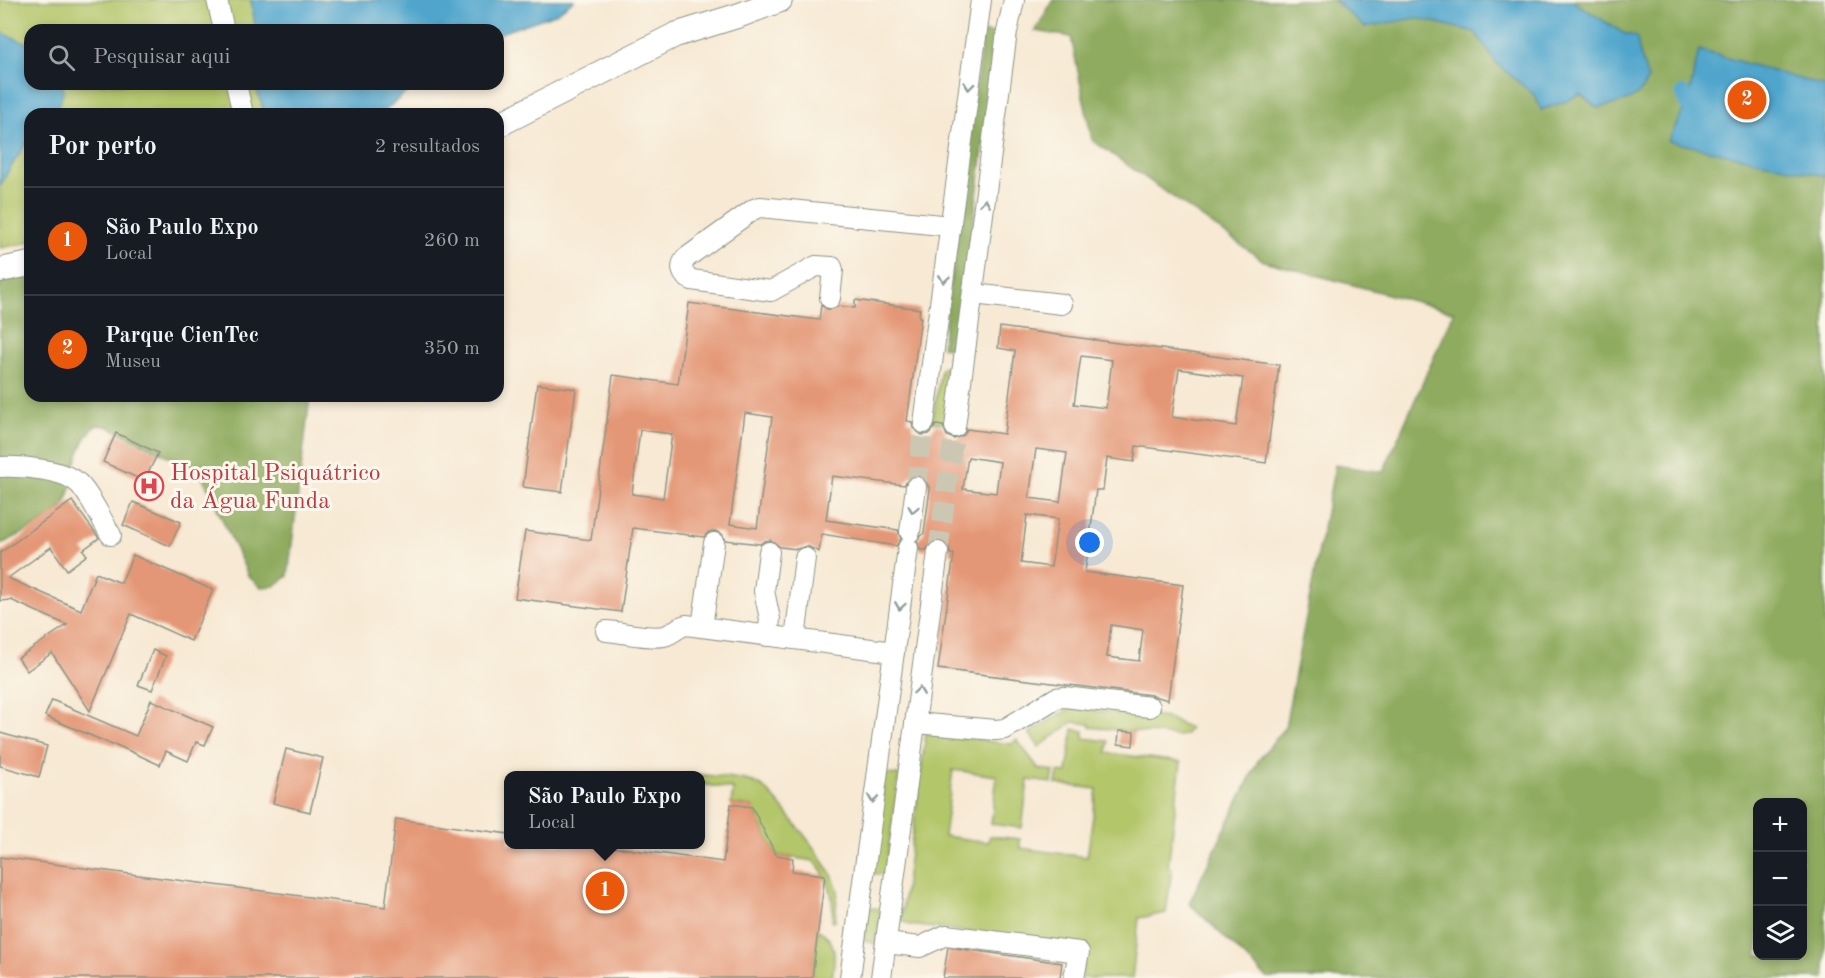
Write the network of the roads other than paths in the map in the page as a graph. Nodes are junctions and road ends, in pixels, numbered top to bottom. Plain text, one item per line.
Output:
1 (217, 0) edge
2 (780, 0) edge
3 (1014, 0) edge
4 (979, 3) edge
5 (223, 24) edge
6 (237, 90) edge
7 (242, 108) edge
8 (504, 122) edge
9 (951, 226) junction
10 (24, 265) edge
11 (0, 270) edge
12 (973, 294) junction
13 (830, 298) dead end
14 (1062, 304) dead end
15 (934, 354) junction
16 (964, 358) junction
17 (924, 423) tunnel mouth
18 (955, 427) tunnel mouth
19 (0, 467) edge
20 (916, 487) tunnel mouth
21 (111, 535) dead end
22 (714, 543) dead end
23 (769, 552) dead end
24 (938, 552) tunnel mouth
25 (805, 558) dead end
26 (697, 627) junction
27 (606, 631) dead end
28 (768, 636) junction
29 (795, 639) junction
30 (894, 652) junction
31 (1150, 708) dead end
32 (915, 723) junction
33 (880, 750) junction
34 (910, 754) junction
35 (861, 888) junction
36 (892, 893) junction
37 (886, 943) junction
38 (850, 978) edge
39 (881, 978) edge
40 (1074, 978) edge

1 - 5 lane
2 - 8 main road
12 -> 3 lane
4 -> 9 lane
6 - 7 lane
9 - 13 lane
9 -> 15 lane
10 - 11 main road
12 - 14 lane
12 - 16 lane
15 - 16 lane
15 - 17 lane
16 - 18 lane
19 - 21 lane
20 -> 30 lane
22 - 26 lane
23 - 28 lane
32 -> 24 lane
25 - 29 lane
26 - 27 lane
26 - 28 lane
28 - 29 lane
29 - 30 lane
30 - 33 lane
31 - 32 lane
32 - 34 lane
33 - 34 lane
33 -> 35 lane
34 - 36 lane
35 - 36 lane
35 - 38 lane
36 - 37 lane
37 - 39 lane
37 - 40 lane

